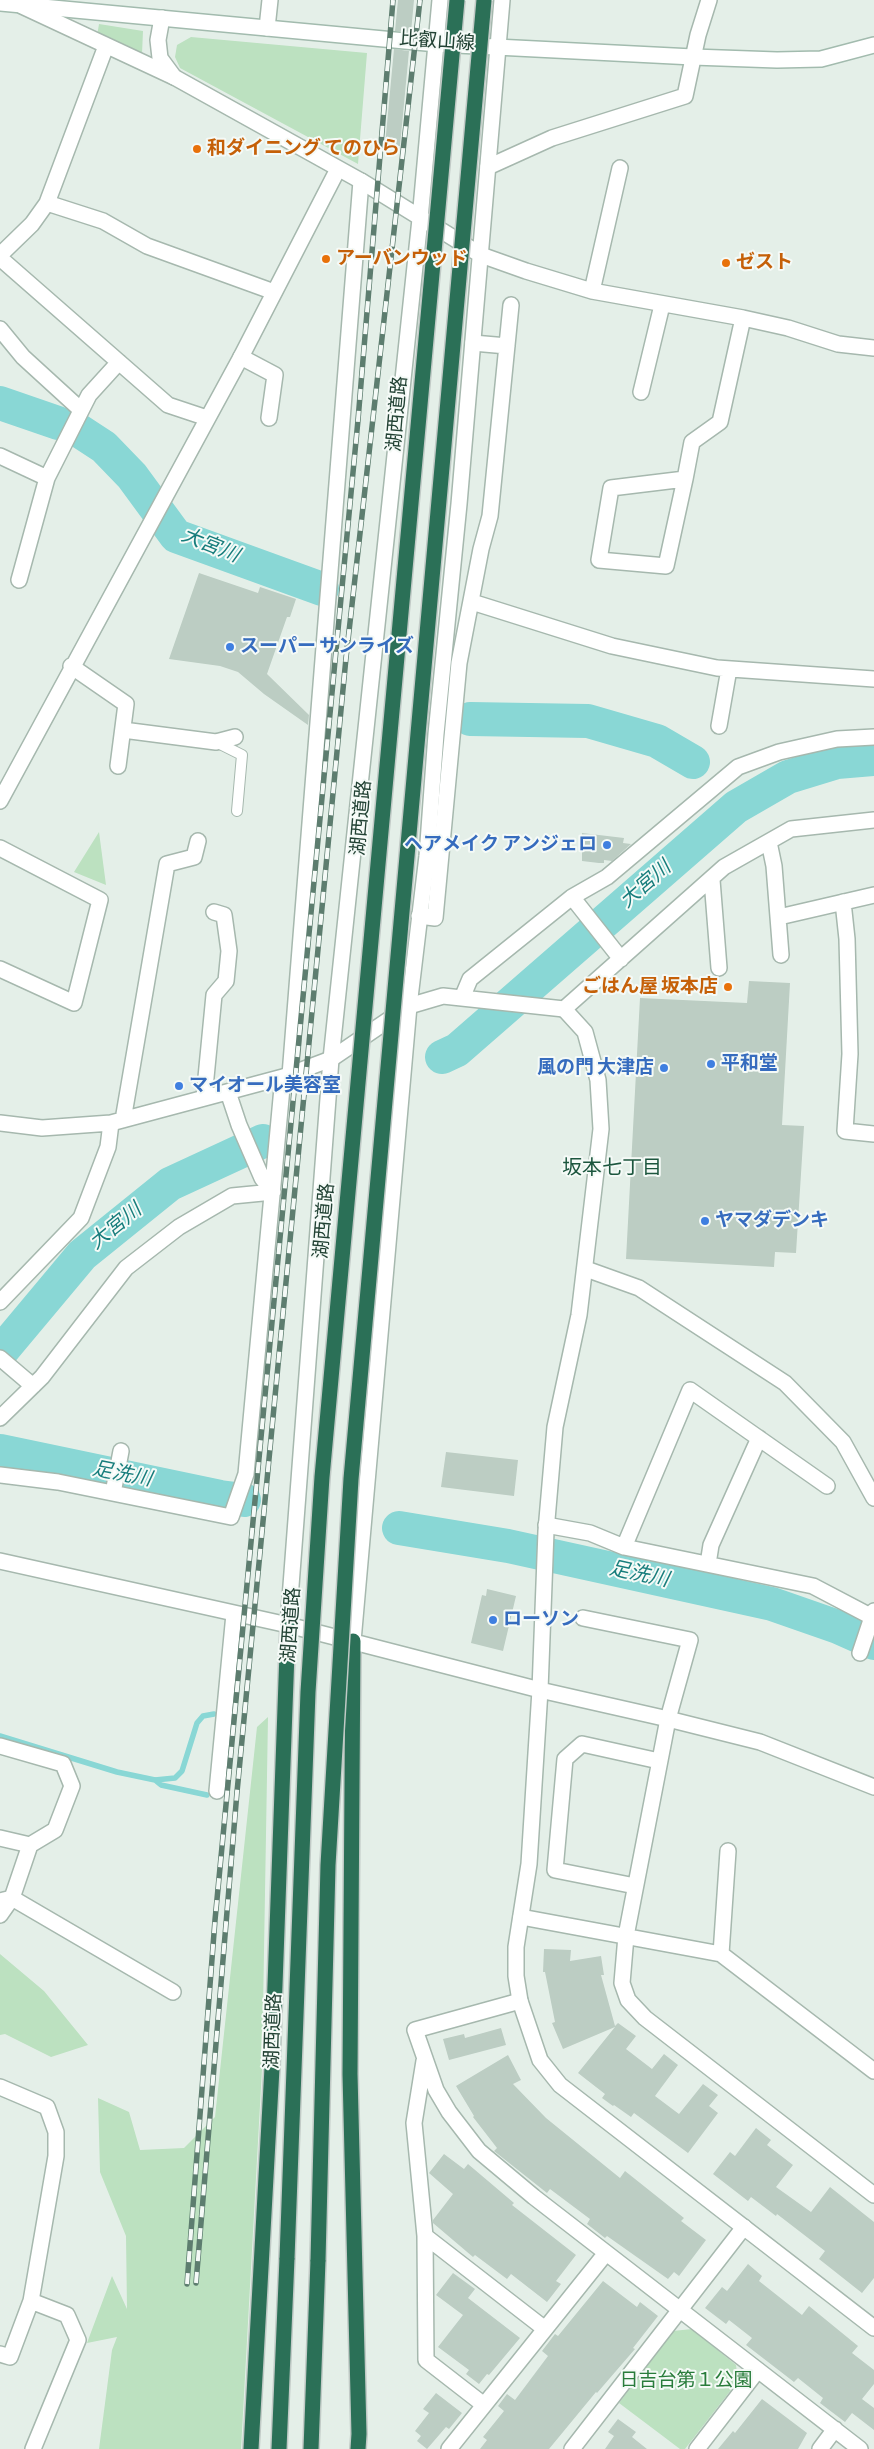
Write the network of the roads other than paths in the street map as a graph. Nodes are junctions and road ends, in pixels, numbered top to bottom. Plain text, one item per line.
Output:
1 (270, 0) edge
2 (440, 0) edge
3 (457, 0) edge
4 (484, 0) edge
5 (502, 0) edge
6 (709, 0) edge
7 (0, 3) edge
8 (22, 6) junction
9 (162, 18) junction
10 (267, 28) junction
11 (437, 44) junction
12 (106, 46) junction
13 (497, 46) junction
14 (874, 46) edge
15 (693, 57) junction
16 (174, 77) junction
17 (488, 167) junction
18 (620, 168) dead end
19 (338, 169) junction
20 (361, 181) junction
21 (47, 203) junction
22 (420, 219) junction
23 (481, 255) junction
24 (0, 257) edge
25 (592, 290) junction
26 (274, 292) junction
27 (511, 305) dead end
28 (662, 305) junction
29 (743, 318) junction
30 (0, 329) edge
31 (473, 344) junction
32 (507, 346) junction
33 (874, 348) edge
34 (240, 357) junction
35 (119, 362) junction
36 (641, 392) dead end
37 (81, 410) junction
38 (207, 418) junction
39 (269, 418) dead end
40 (0, 456) edge
41 (47, 478) junction
42 (685, 479) junction
43 (19, 580) dead end
44 (472, 602) junction
45 (452, 662) junction
46 (71, 666) junction
47 (729, 669) junction
48 (874, 679) edge
49 (719, 726) dead end
50 (123, 730) junction
51 (436, 734) junction
52 (235, 737) dead end
53 (874, 737) edge
54 (452, 738) junction
55 (216, 742) junction
56 (118, 766) dead end
57 (0, 801) edge
58 (237, 812) dead end
59 (874, 820) edge
60 (198, 841) dead end
61 (769, 842) junction
62 (0, 848) edge
63 (712, 880) junction
64 (874, 895) edge
65 (572, 898) junction
66 (843, 902) junction
67 (214, 912) dead end
68 (419, 916) junction
69 (779, 917) junction
70 (782, 954) dead end
71 (620, 959) junction
72 (719, 968) dead end
73 (0, 969) edge
74 (463, 998) junction
75 (409, 1006) junction
76 (558, 1007) junction
77 (331, 1059) junction
78 (287, 1076) junction
79 (228, 1092) junction
80 (204, 1098) junction
81 (117, 1121) junction
82 (0, 1123) edge
83 (874, 1134) edge
84 (273, 1192) junction
85 (586, 1269) junction
86 (0, 1302) edge
87 (0, 1358) edge
88 (32, 1385) junction
89 (0, 1418) edge
90 (759, 1438) junction
91 (121, 1451) dead end
92 (0, 1476) edge
93 (827, 1486) dead end
94 (113, 1493) junction
95 (874, 1498) edge
96 (546, 1528) junction
97 (624, 1547) junction
98 (0, 1561) edge
99 (708, 1564) junction
100 (234, 1614) junction
101 (583, 1618) dead end
102 (872, 1618) edge
103 (288, 1625) junction
104 (353, 1641) junction
105 (860, 1652) dead end
106 (540, 1690) junction
107 (668, 1719) junction
108 (0, 1746) edge
109 (659, 1761) junction
110 (874, 1787) edge
111 (217, 1791) dead end
112 (0, 1838) edge
113 (30, 1845) junction
114 (728, 1851) dead end
115 (635, 1886) junction
116 (6, 1899) edge
117 (0, 1914) edge
118 (520, 1917) junction
119 (626, 1936) junction
120 (720, 1954) junction
121 (173, 1992) dead end
122 (520, 2001) junction
123 (424, 2059) junction
124 (874, 2071) edge
125 (0, 2087) edge
126 (874, 2195) edge
127 (744, 2227) junction
128 (425, 2236) junction
129 (606, 2253) junction
130 (31, 2301) junction
131 (680, 2310) junction
132 (873, 2326) edge
133 (545, 2329) junction
134 (0, 2354) edge
135 (758, 2370) junction
136 (484, 2405) junction
137 (835, 2429) junction
138 (33, 2449) edge
139 (251, 2449) edge
140 (279, 2449) edge
141 (311, 2449) edge
142 (358, 2449) edge
143 (449, 2449) edge
144 (572, 2449) edge
145 (698, 2449) edge
146 (820, 2449) edge
147 (860, 2449) edge

1 - 10 street
2 - 11 street
3 - 140 highway, 湖西道路, bridge
4 - 141 highway, bridge
5 - 13 street
6 - 15 street
7 - 8 street, 比叡山線
8 - 9 street, 比叡山線
8 - 12 street
9 - 10 street, 比叡山線
9 - 16 street
10 - 11 street, 比叡山線
11 - 13 street, 比叡山線
11 - 22 street
12 - 16 street
12 - 21 street
13 - 15 street, 比叡山線
13 - 17 street
14 - 15 street, 比叡山線
15 - 17 street
16 - 19 street
17 - 23 street
18 - 25 street
19 - 20 street
19 - 26 street
20 - 22 street
20 - 78 street
21 - 24 street
21 - 26 street
22 - 23 street
22 - 77 street
23 - 25 street
23 - 31 street
24 - 35 street
25 - 28 street
26 - 34 street
27 - 32 street
28 - 29 street
28 - 36 street
29 - 33 street
29 - 42 street
30 - 37 street
31 - 32 street
31 - 45 street
32 - 44 street
34 - 38 street
34 - 39 street
35 - 37 street
35 - 38 street
37 - 41 street
38 - 46 street
40 - 41 street
41 - 43 street
42 - 42 street
44 - 45 street
44 - 47 street
45 - 51 street
45 - 54 street
46 - 50 street
46 - 57 street
47 - 48 street
47 - 49 street
50 - 55 street
50 - 56 street
51 - 54 street
51 - 68 street
52 - 55 street
53 - 65 street
54 - 68 street
55 - 58 lane
59 - 61 street
60 - 81 street
61 - 63 street
61 - 69 street
62 - 73 street
63 - 71 street
63 - 72 street
64 - 66 street
65 - 71 street
65 - 74 street
66 - 69 street
66 - 83 street
67 - 80 street
68 - 75 street
69 - 70 street
71 - 76 street
74 - 75 street
74 - 76 street
75 - 77 street
75 - 104 street
76 - 85 street
77 - 78 street
77 - 103 street
78 - 79 street
78 - 84 street
79 - 80 street
79 - 84 street
80 - 81 street
81 - 82 street
81 - 86 street
84 - 88 street
84 - 94 street
85 - 95 street
85 - 96 street
87 - 88 street
88 - 89 street
90 - 93 street
90 - 97 street
90 - 99 street
91 - 94 street
92 - 94 street
96 - 97 street
96 - 106 street
97 - 99 street
98 - 100 street
99 - 102 street
100 - 103 street
100 - 111 street
101 - 107 street
102 - 105 street
103 - 104 street
103 - 139 highway
104 - 106 street
104 - 142 highway
106 - 107 street
106 - 118 street
107 - 109 street
107 - 110 street
108 - 113 street
109 - 115 street
109 - 115 street
112 - 113 street
113 - 116 street
114 - 120 street
115 - 119 street
116 - 117 street
116 - 121 street
118 - 119 street
118 - 122 street
119 - 120 street
119 - 126 street
120 - 124 street
122 - 123 street
122 - 127 street
123 - 128 street
123 - 129 street
125 - 130 street
127 - 131 street
127 - 132 street
128 - 133 street
128 - 136 street
129 - 131 street
129 - 133 street
130 - 134 street
130 - 138 street
131 - 135 street
131 - 144 street
133 - 136 street
135 - 137 street
135 - 145 street
136 - 143 street
137 - 146 street
137 - 147 street

